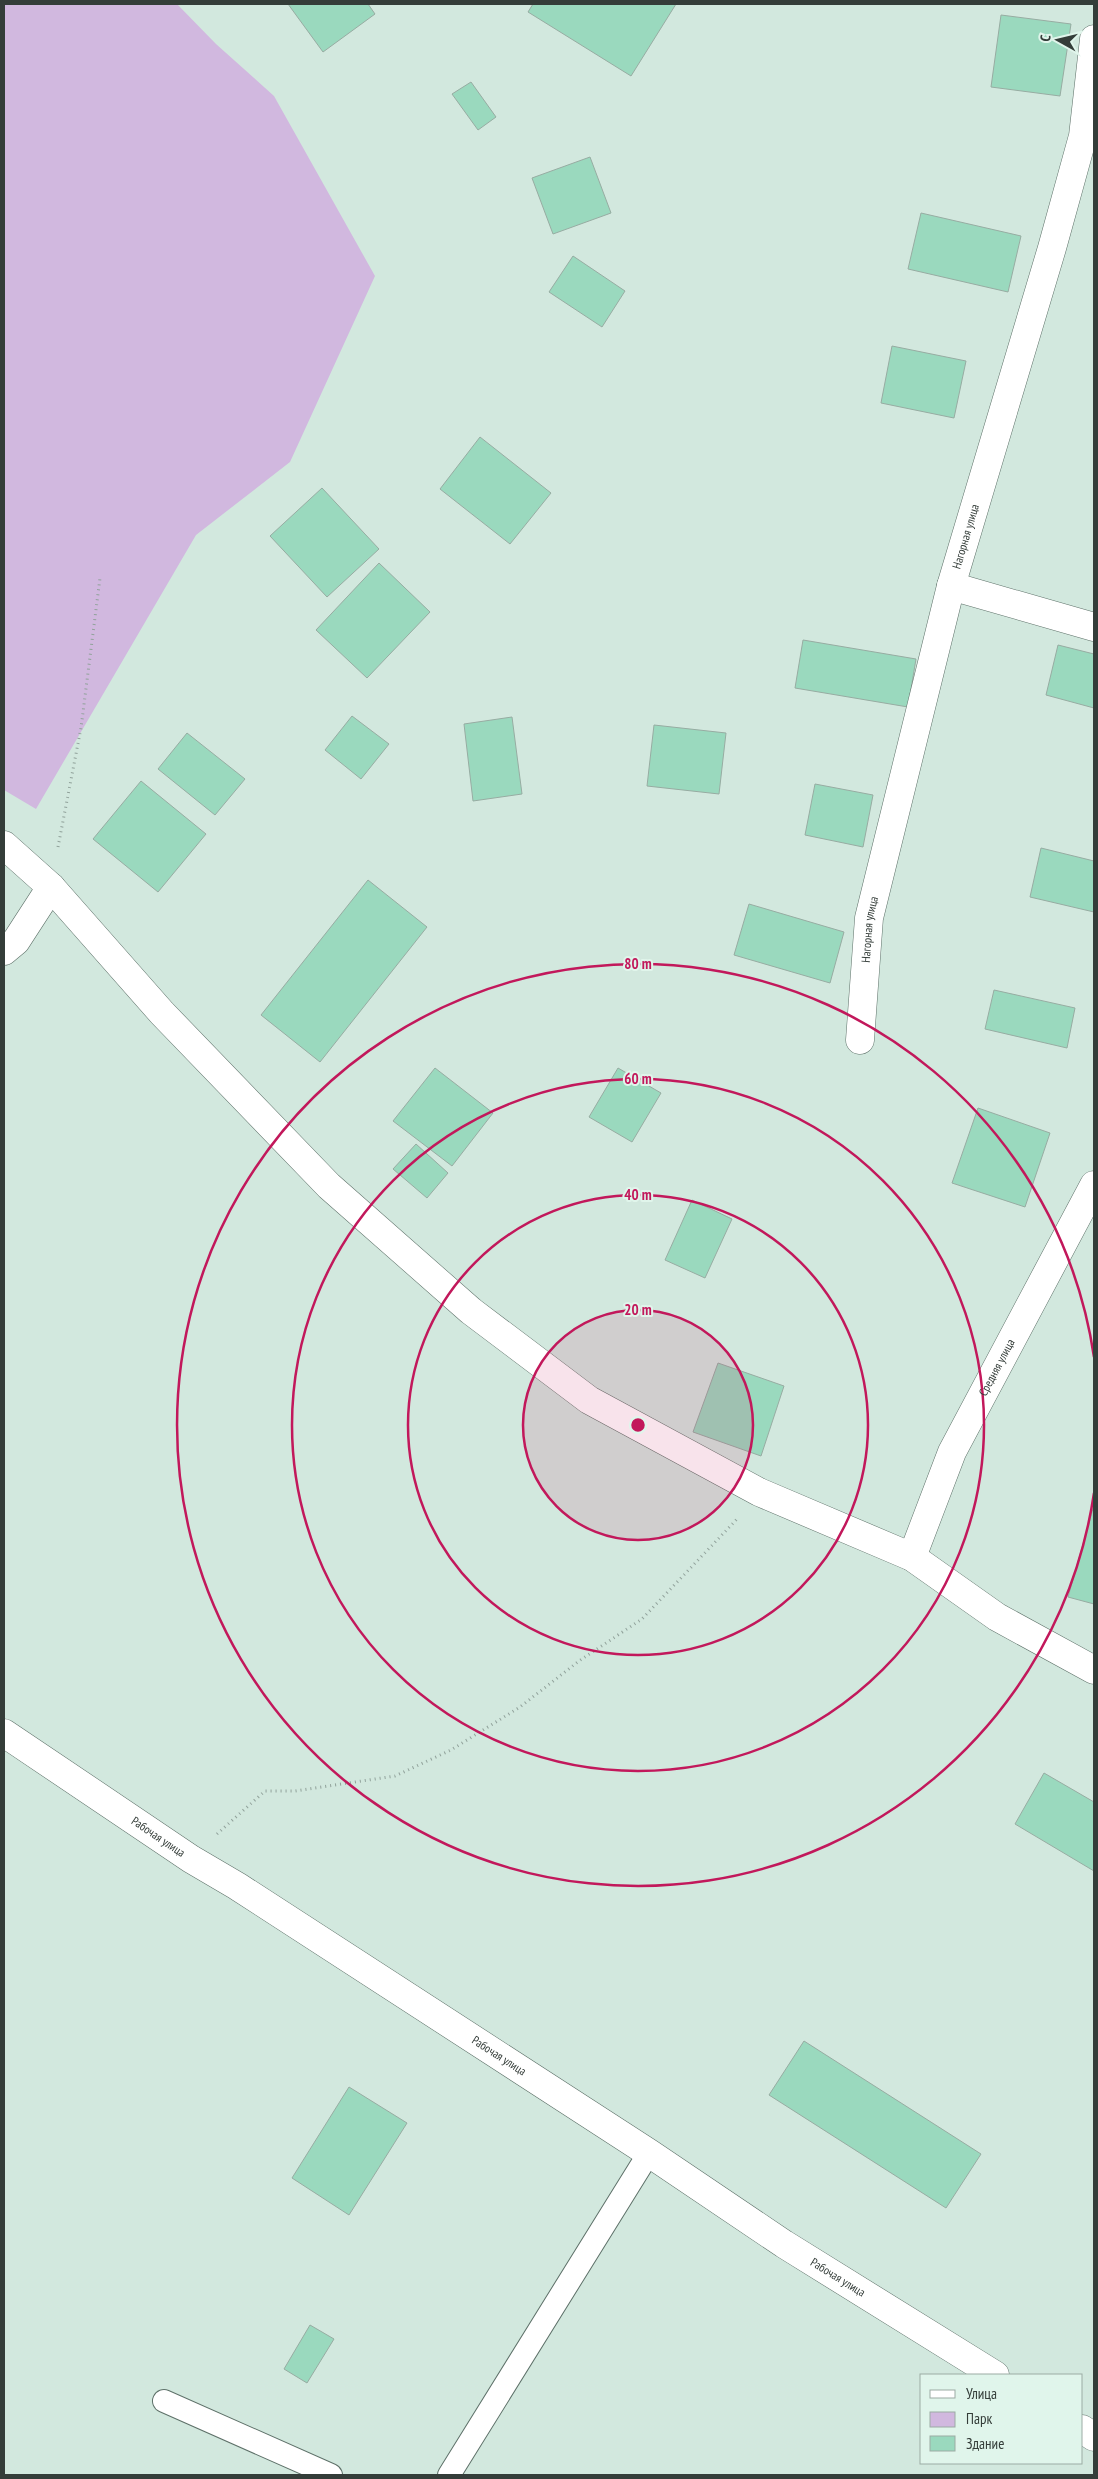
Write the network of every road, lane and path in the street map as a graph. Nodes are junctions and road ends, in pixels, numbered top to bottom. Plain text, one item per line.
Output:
1 (1094, 39) edge
2 (100, 578) dead end
3 (951, 586) junction
4 (1094, 627) edge
5 (4, 845) edge
6 (51, 887) junction
7 (4, 951) edge
8 (860, 1040) dead end
9 (1094, 1185) edge
10 (759, 1492) junction
11 (912, 1557) junction
12 (1094, 1670) edge
13 (4, 1734) edge
14 (191, 1859) junction
15 (649, 2153) junction
16 (993, 2374) edge
17 (164, 2401) dead end
18 (1083, 2430) edge
19 (1094, 2437) edge
20 (331, 2475) edge
21 (448, 2475) edge

1 - 3 street, Нагорная улица
2 - 6 path
3 - 4 street
3 - 8 street, Нагорная улица
5 - 6 street
6 - 7 street
6 - 10 street
9 - 11 street, Средняя улица
10 - 11 street
10 - 14 path
11 - 12 street
13 - 14 street, Рабочая улица
14 - 15 street, Рабочая улица
15 - 16 street, Рабочая улица
15 - 21 lane
17 - 20 lane
18 - 19 street

